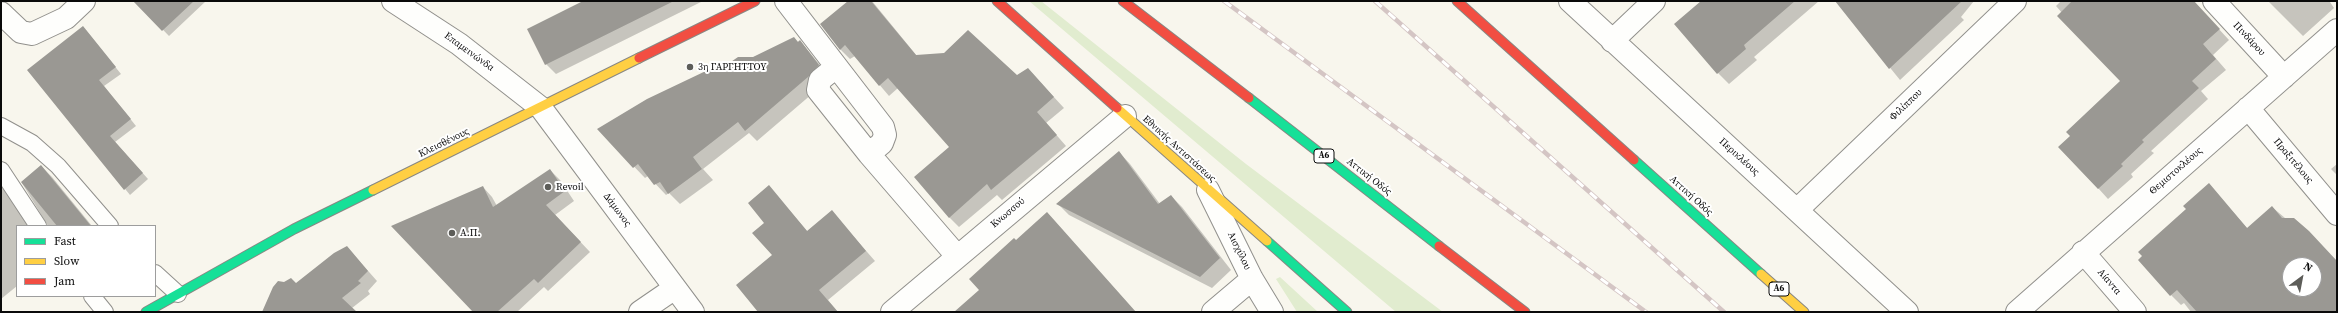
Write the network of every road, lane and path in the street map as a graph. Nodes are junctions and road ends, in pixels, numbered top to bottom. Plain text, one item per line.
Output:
1 (84, 1) edge
2 (393, 1) edge
3 (754, 1) edge
4 (786, 1) edge
5 (997, 1) edge
6 (1122, 1) edge
7 (1457, 1) edge
8 (1570, 1) edge
9 (1654, 1) edge
10 (2015, 1) edge
11 (2214, 1) edge
12 (1, 13) edge
13 (2337, 30) edge
14 (1612, 41) junction
15 (2284, 77) junction
16 (541, 108) junction
17 (2248, 108) junction
18 (1125, 116) junction
19 (1, 126) edge
20 (1, 170) edge
21 (1208, 190) junction
22 (1797, 210) junction
23 (2337, 214) edge
24 (37, 225) edge
25 (109, 225) edge
26 (2084, 252) junction
27 (957, 256) junction
28 (156, 274) edge
29 (1252, 279) junction
30 (675, 288) junction
31 (178, 294) junction
32 (93, 297) edge
33 (105, 312) edge
34 (146, 312) edge
35 (640, 312) edge
36 (693, 312) edge
37 (892, 312) edge
38 (1213, 312) edge
39 (1272, 312) edge
40 (1348, 312) edge
41 (1525, 312) edge
42 (1804, 312) edge
43 (1907, 312) edge
44 (2017, 312) edge
45 (2135, 312) edge

1 - 12 street
2 - 16 street, Επαμεινώνδα
3 - 16 main road, Κλεισθένους
4 - 27 street
5 - 18 main road, Εθνικής Αντιστάσεως
6 - 41 main road, Αττική Οδός / Α6
7 - 42 main road, Αττική Οδός / Α6
8 - 14 street, Περικλέους
9 - 14 street
10 - 22 street, Φιλίππου
11 - 15 street, Πινδάρου
13 - 15 street, Θεμιστοκλέους
14 - 22 street, Περικλέους
15 - 17 street, Θεμιστοκλέους
16 - 30 street, Δάμωνος
16 - 31 main road, Κλεισθένους
17 - 23 street, Πραξιτέλους
17 - 26 street, Θεμιστοκλέους
18 - 21 main road, Εθνικής Αντιστάσεως
18 - 27 street, Κνωσσού
19 - 25 lane
20 - 24 lane
21 - 29 street, Αισχύλου
21 - 40 main road, Εθνικής Αντιστάσεως
22 - 43 street, Περικλέους
26 - 44 street, Θεμιστοκλέους
26 - 45 street, Αίαντα
27 - 37 street, Κνωσσού
28 - 31 lane
29 - 38 street
29 - 39 street, Αισχύλου
30 - 35 street
30 - 36 street, Δάμωνος
31 - 34 main road, Κλεισθένους
32 - 33 lane

